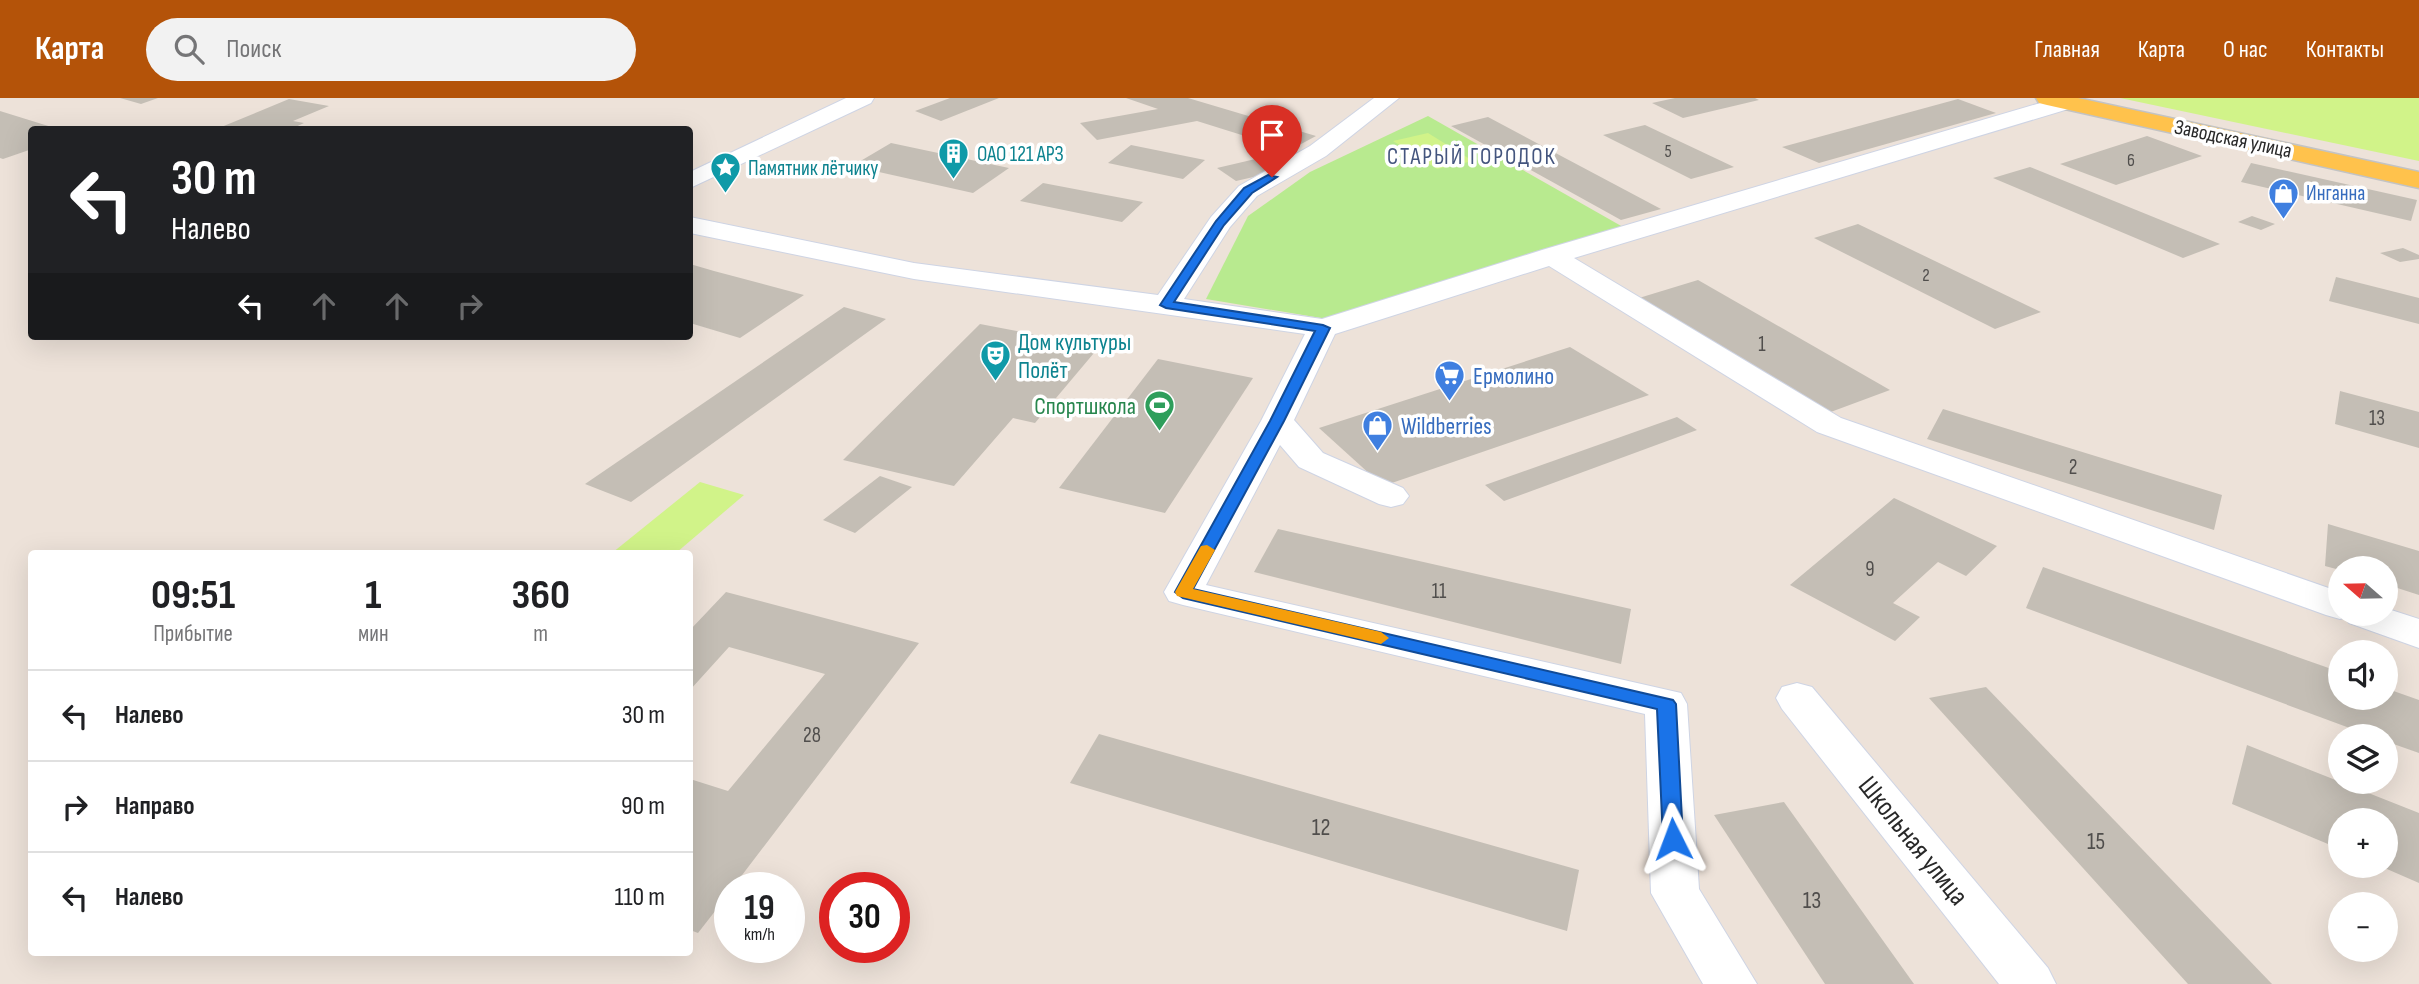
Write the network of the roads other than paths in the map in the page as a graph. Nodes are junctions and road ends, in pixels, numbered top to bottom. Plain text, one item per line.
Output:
1 (863, 98) edge
2 (1388, 98) edge
3 (2057, 100) edge
4 (693, 180) edge
5 (2419, 180) edge
6 (693, 226) edge
7 (1552, 256) junction
8 (1166, 305) junction
9 (1323, 328) junction
10 (1277, 421) junction
11 (1391, 496) dead end
12 (2328, 602) edge
13 (2397, 626) edge
14 (2419, 634) edge
15 (1797, 698) dead end
16 (1731, 984) edge
17 (2029, 984) edge

1 - 4 street
2 - 8 street
3 - 5 main road, Заводская улица
3 - 7 street
6 - 8 street
7 - 9 street
7 - 12 street
8 - 9 street
9 - 10 street
10 - 11 street
10 - 16 street
13 - 14 street
15 - 17 street, Школьная улица

